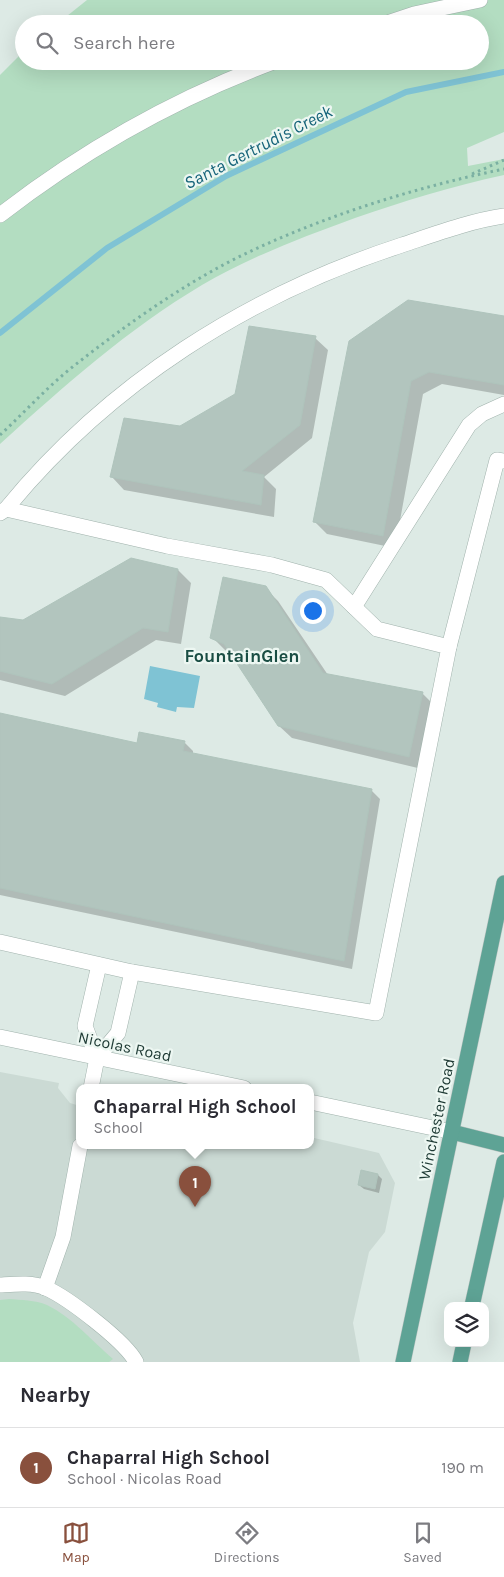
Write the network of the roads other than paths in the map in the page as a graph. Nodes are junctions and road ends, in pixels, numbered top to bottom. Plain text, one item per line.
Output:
1 (480, 0) edge
2 (411, 15) edge
3 (254, 70) edge
4 (0, 215) edge
5 (504, 216) edge
6 (504, 404) edge
7 (504, 461) edge
8 (3, 511) edge
9 (354, 607) junction
10 (449, 647) junction
11 (504, 883) edge
12 (0, 942) edge
13 (99, 965) junction
14 (132, 972) junction
15 (0, 1038) edge
16 (97, 1058) junction
17 (92, 1084) edge
18 (224, 1084) edge
19 (314, 1103) edge
20 (452, 1132) junction
21 (504, 1144) edge
22 (79, 1149) edge
23 (504, 1162) edge
24 (0, 1285) edge
25 (45, 1288) junction
26 (473, 1302) edge
27 (463, 1347) edge
28 (136, 1362) edge
29 (402, 1362) edge
30 (460, 1362) edge

1 - 2 street
3 - 4 street
5 - 8 street
6 - 9 street
7 - 10 street
8 - 9 street
9 - 10 street
10 - 14 street
11 - 20 main road, Winchester Road
12 - 13 street
13 - 14 street
13 - 16 street
14 - 16 street
15 - 16 street, Nicolas Road
16 - 17 street
16 - 18 street, Nicolas Road
19 - 20 street
20 - 21 main road
20 - 29 main road, Winchester Road
22 - 25 street
23 - 26 main road
24 - 25 street
25 - 28 street
27 - 30 main road

